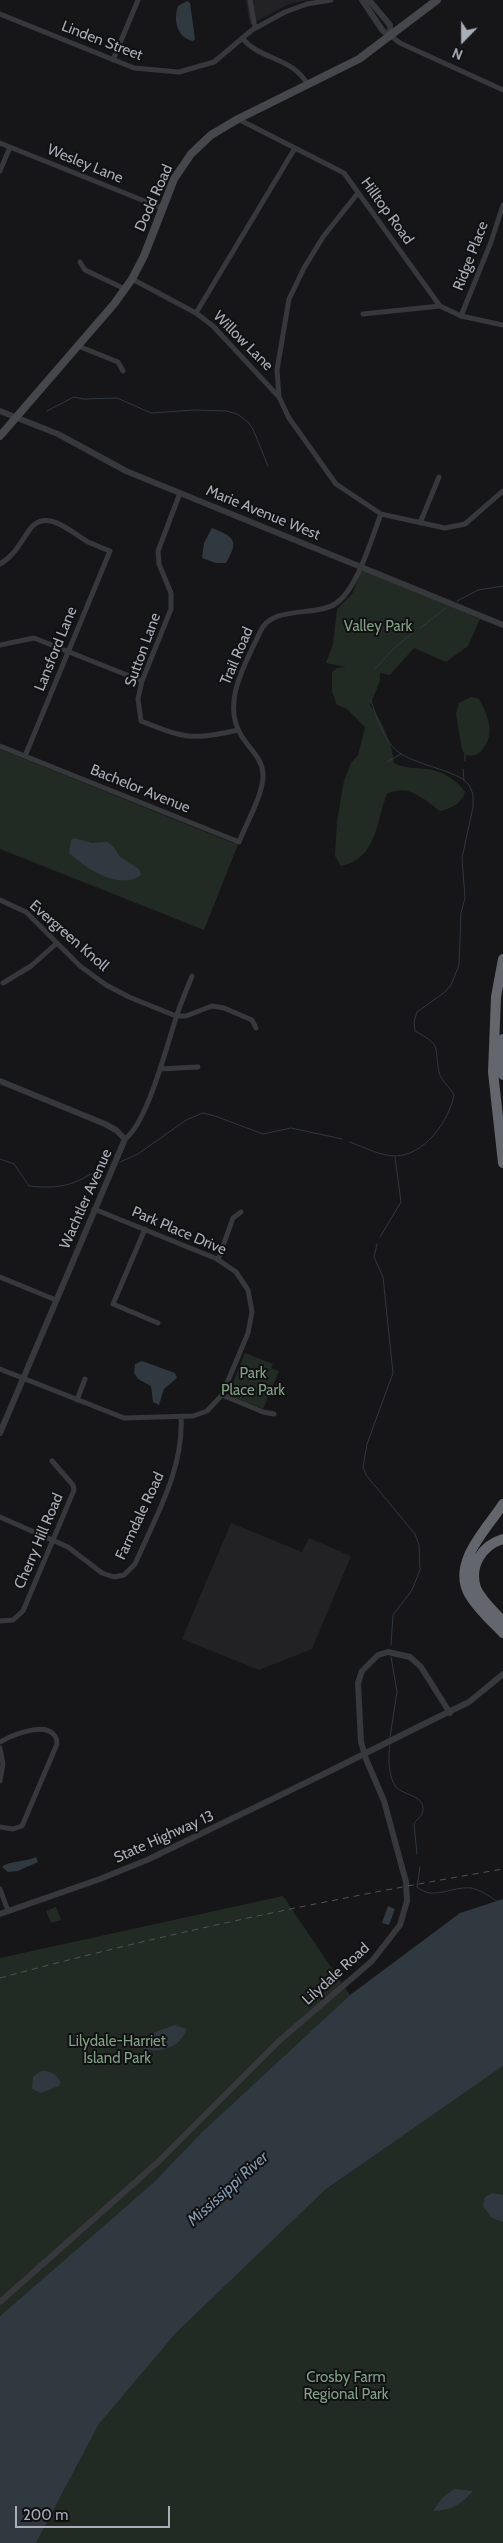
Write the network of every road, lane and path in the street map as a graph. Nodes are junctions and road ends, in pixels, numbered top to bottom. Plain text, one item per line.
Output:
1 (138, 0) edge
2 (250, 0) edge
3 (331, 0) edge
4 (362, 0) edge
5 (369, 0) edge
6 (437, 0) edge
7 (0, 14) edge
8 (255, 28) junction
9 (391, 36) junction
10 (242, 38) junction
11 (113, 60) junction
12 (309, 86) junction
13 (503, 90) edge
14 (238, 119) junction
15 (0, 143) edge
16 (10, 147) junction
17 (295, 148) junction
18 (0, 171) edge
19 (358, 193) junction
20 (503, 205) edge
21 (162, 208) junction
22 (80, 262) dead end
23 (132, 279) junction
24 (125, 288) junction
25 (440, 306) junction
26 (196, 313) junction
27 (363, 314) dead end
28 (461, 316) junction
29 (503, 325) edge
30 (78, 346) junction
31 (123, 371) dead end
32 (279, 397) junction
33 (0, 410) edge
34 (16, 417) junction
35 (0, 436) edge
36 (438, 477) dead end
37 (503, 491) edge
38 (180, 493) junction
39 (381, 514) junction
40 (420, 523) junction
41 (0, 564) edge
42 (360, 566) junction
43 (503, 625) edge
44 (0, 644) edge
45 (69, 650) junction
46 (142, 681) junction
47 (238, 730) junction
48 (0, 746) edge
49 (25, 756) junction
50 (252, 809) joint
51 (0, 900) edge
52 (57, 943) junction
53 (503, 959) edge
54 (192, 976) dead end
55 (3, 984) dead end
56 (176, 1016) junction
57 (256, 1028) dead end
58 (503, 1039) edge
59 (198, 1067) dead end
60 (160, 1069) junction
61 (503, 1075) edge
62 (0, 1081) edge
63 (125, 1139) junction
64 (503, 1163) edge
65 (94, 1209) junction
66 (241, 1212) dead end
67 (145, 1229) junction
68 (218, 1260) junction
69 (0, 1277) edge
70 (56, 1300) junction
71 (158, 1323) dead end
72 (0, 1368) edge
73 (23, 1378) junction
74 (85, 1379) dead end
75 (222, 1396) junction
76 (77, 1400) junction
77 (274, 1414) dead end
78 (181, 1417) junction
79 (0, 1433) edge
80 (52, 1462) dead end
81 (503, 1504) edge
82 (0, 1517) edge
83 (53, 1539) junction
84 (503, 1539) edge
85 (0, 1621) edge
86 (503, 1621) edge
87 (503, 1633) edge
88 (503, 1674) edge
89 (450, 1713) junction
90 (0, 1742) edge
91 (0, 1748) edge
92 (0, 1782) edge
93 (0, 1827) edge
94 (0, 1888) edge
95 (8, 1911) junction
96 (0, 1913) edge
97 (0, 2302) edge

1 - 11 street
2 - 8 street
3 - 8 street, Linden Street
4 - 9 street
5 - 9 street
6 - 9 main road, Dodd Road
7 - 11 street, Linden Street
8 - 10 street, Linden Street
9 - 12 main road, Dodd Road
9 - 13 street
10 - 11 street, Linden Street
10 - 12 street
12 - 14 main road, Dodd Road
14 - 17 street, Hilltop Road
14 - 21 main road, Dodd Road
15 - 16 street, Wesley Lane
16 - 18 street
16 - 21 street, Wesley Lane
17 - 19 street, Hilltop Road
17 - 26 street
19 - 25 street, Hilltop Road
19 - 32 street
20 - 28 street, Ridge Place
21 - 23 main road, Dodd Road
22 - 24 street
23 - 24 main road, Dodd Road
23 - 26 street, Willow Lane
24 - 30 main road, Dodd Road
25 - 27 street
25 - 28 street, Hilltop Road
26 - 32 street, Willow Lane
28 - 29 street, Hilltop Road
30 - 31 street
30 - 34 main road, Dodd Road
32 - 39 street
33 - 34 street, Marie Avenue West
34 - 35 main road, Dodd Road
34 - 38 street, Marie Avenue West
36 - 40 street
37 - 40 street
38 - 42 street, Marie Avenue West
38 - 46 street, Sutton Lane
39 - 40 street
39 - 42 street
41 - 45 street, Lansford Lane
42 - 43 street, Marie Avenue West
42 - 47 street, Trail Road
44 - 45 street
45 - 46 street
45 - 49 street, Lansford Lane
46 - 47 street, Sutton Lane
47 - 50 street, Trail Road
48 - 49 street, Bachelor Avenue
49 - 50 street, Bachelor Avenue
51 - 52 street, Evergreen Knoll
52 - 55 street
52 - 56 street, Evergreen Knoll
53 - 64 highway
54 - 56 street, Wachtler Avenue
56 - 57 street
56 - 60 street, Wachtler Avenue
58 - 61 highway
59 - 60 street
60 - 63 street, Wachtler Avenue
62 - 63 street
63 - 65 street, Wachtler Avenue
65 - 67 street, Park Place Drive
65 - 70 street, Wachtler Avenue
66 - 68 street
67 - 68 street, Park Place Drive
67 - 71 street
68 - 75 street, Park Place Drive
69 - 70 street
70 - 73 street, Wachtler Avenue
72 - 73 street, Park Place Drive
73 - 76 street, Park Place Drive
73 - 79 street, Wachtler Avenue
74 - 76 street
75 - 77 street
75 - 78 street, Park Place Drive
76 - 78 street, Park Place Drive
78 - 83 street, Farmdale Road
80 - 83 street, Cherry Hill Road
81 - 87 highway
82 - 83 street, Farmdale Road
83 - 85 street, Cherry Hill Road
84 - 86 highway
88 - 89 street, State Highway 13
89 - 95 street, State Highway 13, bridge
89 - 97 street, Lilydale Road
90 - 93 street
91 - 92 street
94 - 95 street
95 - 96 street, State Highway 13

